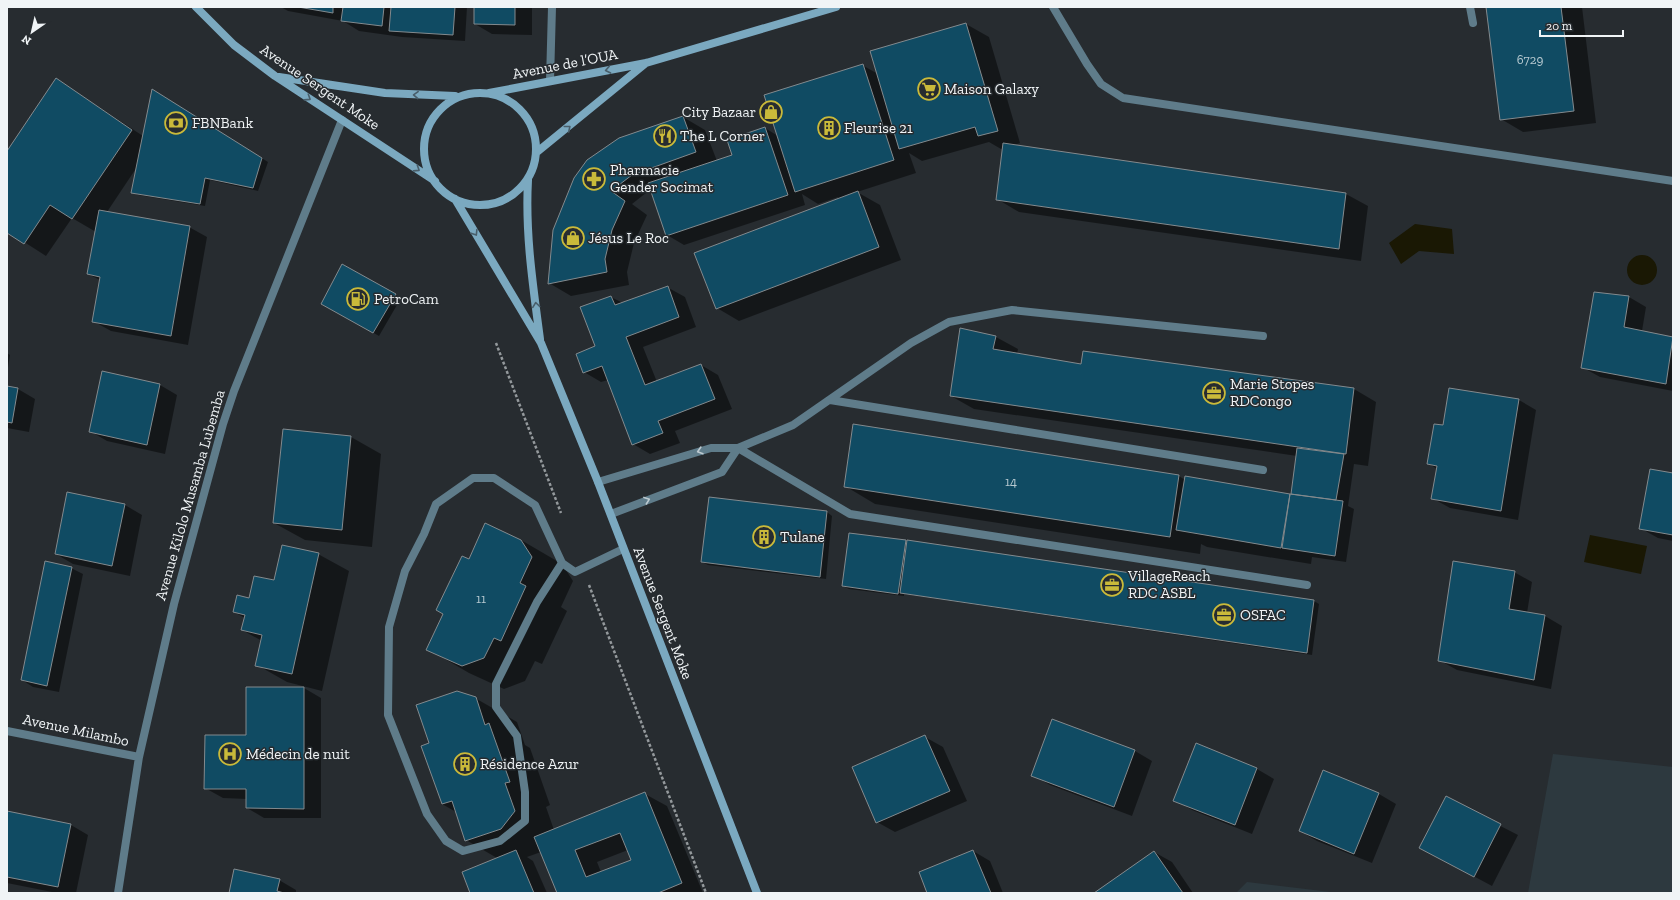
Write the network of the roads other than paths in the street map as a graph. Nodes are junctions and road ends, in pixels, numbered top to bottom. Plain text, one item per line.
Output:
1 (196, 7) edge
2 (552, 7) edge
3 (836, 7) edge
4 (1053, 7) edge
5 (1470, 7) edge
6 (1473, 23) dead end
7 (646, 63) junction
8 (275, 76) junction
9 (550, 81) junction
10 (489, 93) junction
11 (455, 96) junction
12 (342, 120) junction
13 (537, 152) junction
14 (528, 180) junction
15 (436, 181) junction
16 (1673, 181) edge
17 (455, 199) junction
18 (1263, 336) dead end
19 (541, 343) junction
20 (830, 400) junction
21 (738, 448) junction
22 (1263, 470) dead end
23 (598, 482) junction
24 (611, 514) junction
25 (623, 549) junction
26 (562, 563) junction
27 (1307, 585) dead end
28 (7, 730) edge
29 (139, 757) junction
30 (118, 893) edge
31 (757, 893) edge

1 - 8 main road, Avenue Sergent Moke
2 - 9 street
3 - 7 main road, Avenue de l’OUA
4 - 16 street
5 - 6 street
7 -> 9 main road, Avenue de l’OUA
13 -> 7 main road, Avenue de l’OUA
11 -> 8 main road
8 -> 12 main road, Avenue Sergent Moke
9 - 10 main road, Avenue de l’OUA
10 - 11 main road
10 - 13 main road
11 - 15 main road
12 -> 15 main road, Avenue Sergent Moke
12 - 29 street, Avenue Kilolo Musamba Lubemba
13 - 14 main road
14 - 17 main road
19 -> 14 main road, Avenue Sergent Moke
15 - 17 main road
17 -> 19 main road, Avenue Sergent Moke
18 - 20 street
19 - 23 main road, Avenue Sergent Moke
20 - 21 street
20 - 22 street
21 -> 23 street
24 -> 21 street
21 - 27 street
23 - 24 main road, Avenue Sergent Moke
24 - 25 main road, Avenue Sergent Moke
25 - 26 street
25 - 31 main road, Avenue Sergent Moke
26 - 26 street
28 - 29 street, Avenue Milambo
29 - 30 street, Avenue Kilolo Musamba Lubemba

